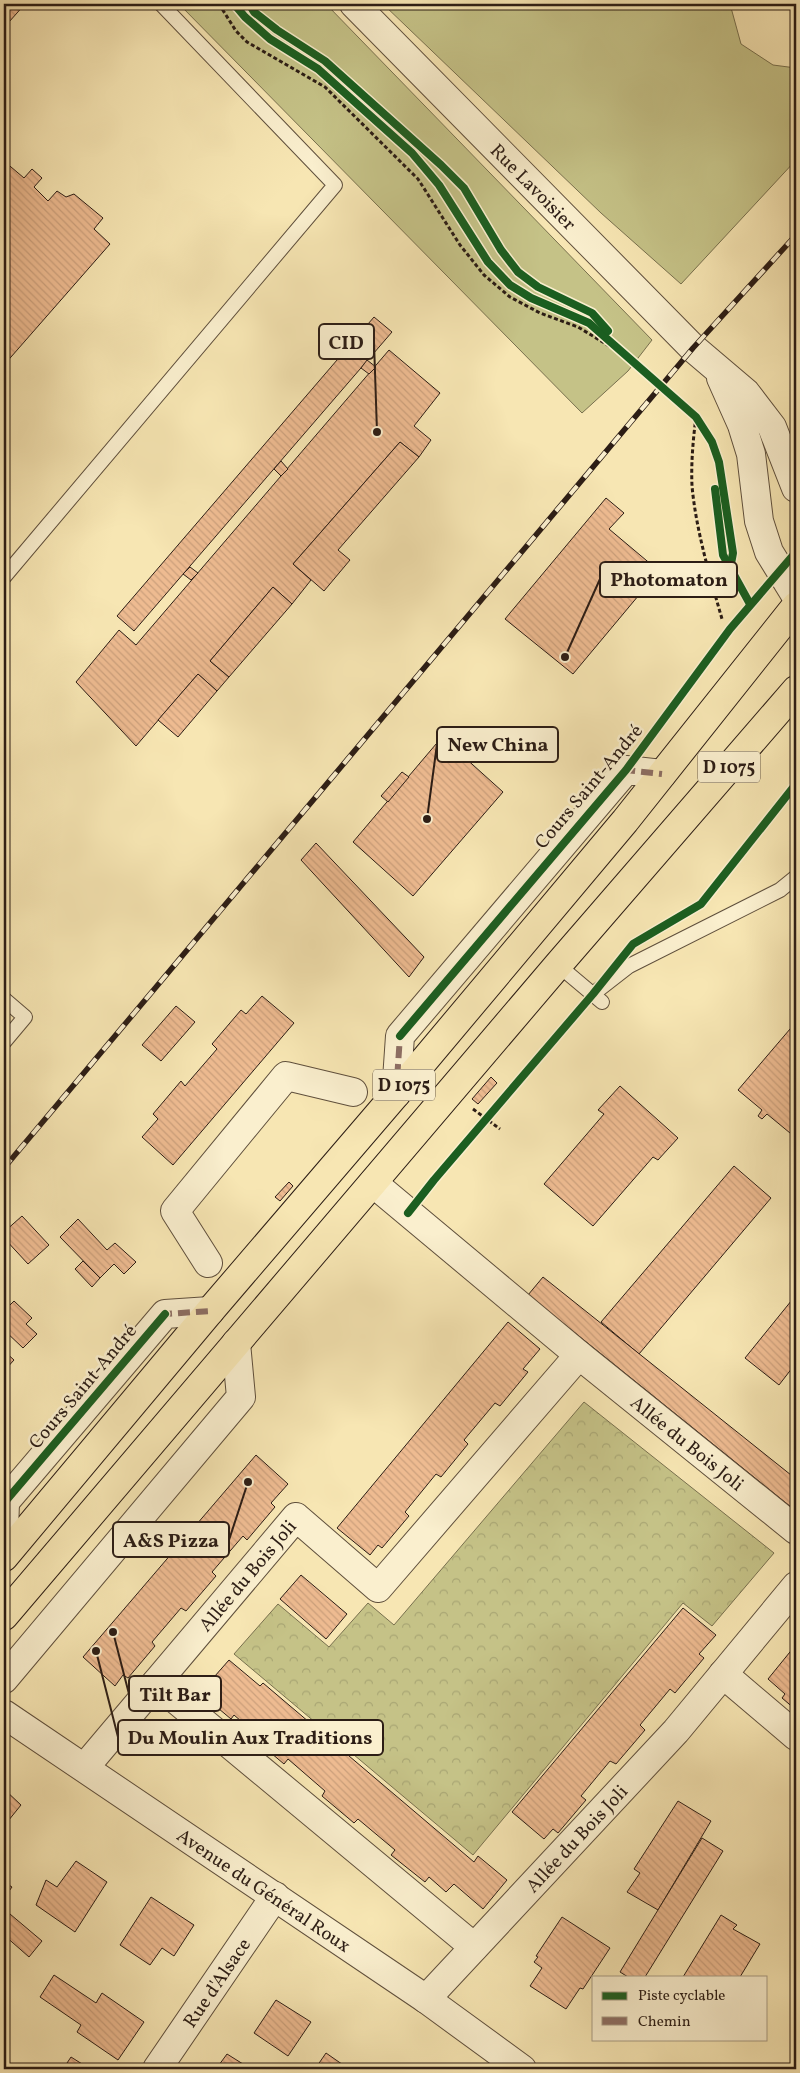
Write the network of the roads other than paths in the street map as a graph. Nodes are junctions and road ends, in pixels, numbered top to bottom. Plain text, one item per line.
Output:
1 (161, 4) edge
2 (354, 4) edge
3 (716, 367) junction
4 (796, 488) edge
5 (4, 577) edge
6 (796, 596) edge
7 (796, 606) edge
8 (796, 690) edge
9 (662, 774) junction
10 (796, 877) edge
11 (558, 965) junction
12 (4, 999) edge
13 (4, 1042) edge
14 (353, 1092) dead end
15 (396, 1094) junction
16 (373, 1182) junction
17 (208, 1263) dead end
18 (210, 1311) junction
19 (236, 1342) junction
20 (579, 1355) junction
21 (4, 1502) edge
22 (796, 1530) edge
23 (4, 1534) edge
24 (4, 1557) edge
25 (796, 1586) edge
26 (4, 1616) edge
27 (723, 1674) junction
28 (4, 1679) edge
29 (156, 1683) junction
30 (4, 1714) edge
31 (796, 1736) edge
32 (85, 1767) junction
33 (275, 1896) junction
34 (474, 1947) junction
35 (426, 1998) junction
36 (157, 2069) edge
37 (522, 2069) edge

1 - 5 lane
2 - 3 street, Rue Lavoisier
3 - 4 street, Rue Lavoisier
3 - 6 street, Rue Lavoisier
7 - 9 main road, D 1075
8 - 11 main road, D 1075
9 - 15 main road, D 1075
9 - 15 street, Cours Saint-André
10 - 11 lane
11 - 16 main road, D 1075
12 - 13 lane
14 - 17 street
15 - 18 main road, D 1075
16 - 19 main road, D 1075
16 - 20 street, Allée du Bois Joli
18 - 21 street, Cours Saint-André
18 - 24 main road, D 1075
19 - 26 main road, D 1075
19 - 28 street
20 - 22 street, Allée du Bois Joli
20 - 29 street, Allée du Bois Joli
21 - 23 street, Cours Saint-André
25 - 27 street, Allée du Bois Joli
27 - 31 street
27 - 34 street, Allée du Bois Joli
29 - 32 street, Allée du Bois Joli
29 - 34 street
30 - 32 street, Avenue du Général Roux
32 - 33 street, Avenue du Général Roux
33 - 35 street, Avenue du Général Roux
33 - 36 street, Rue d'Alsace
34 - 35 street, Allée du Bois Joli
35 - 37 street, Avenue du Général Roux

